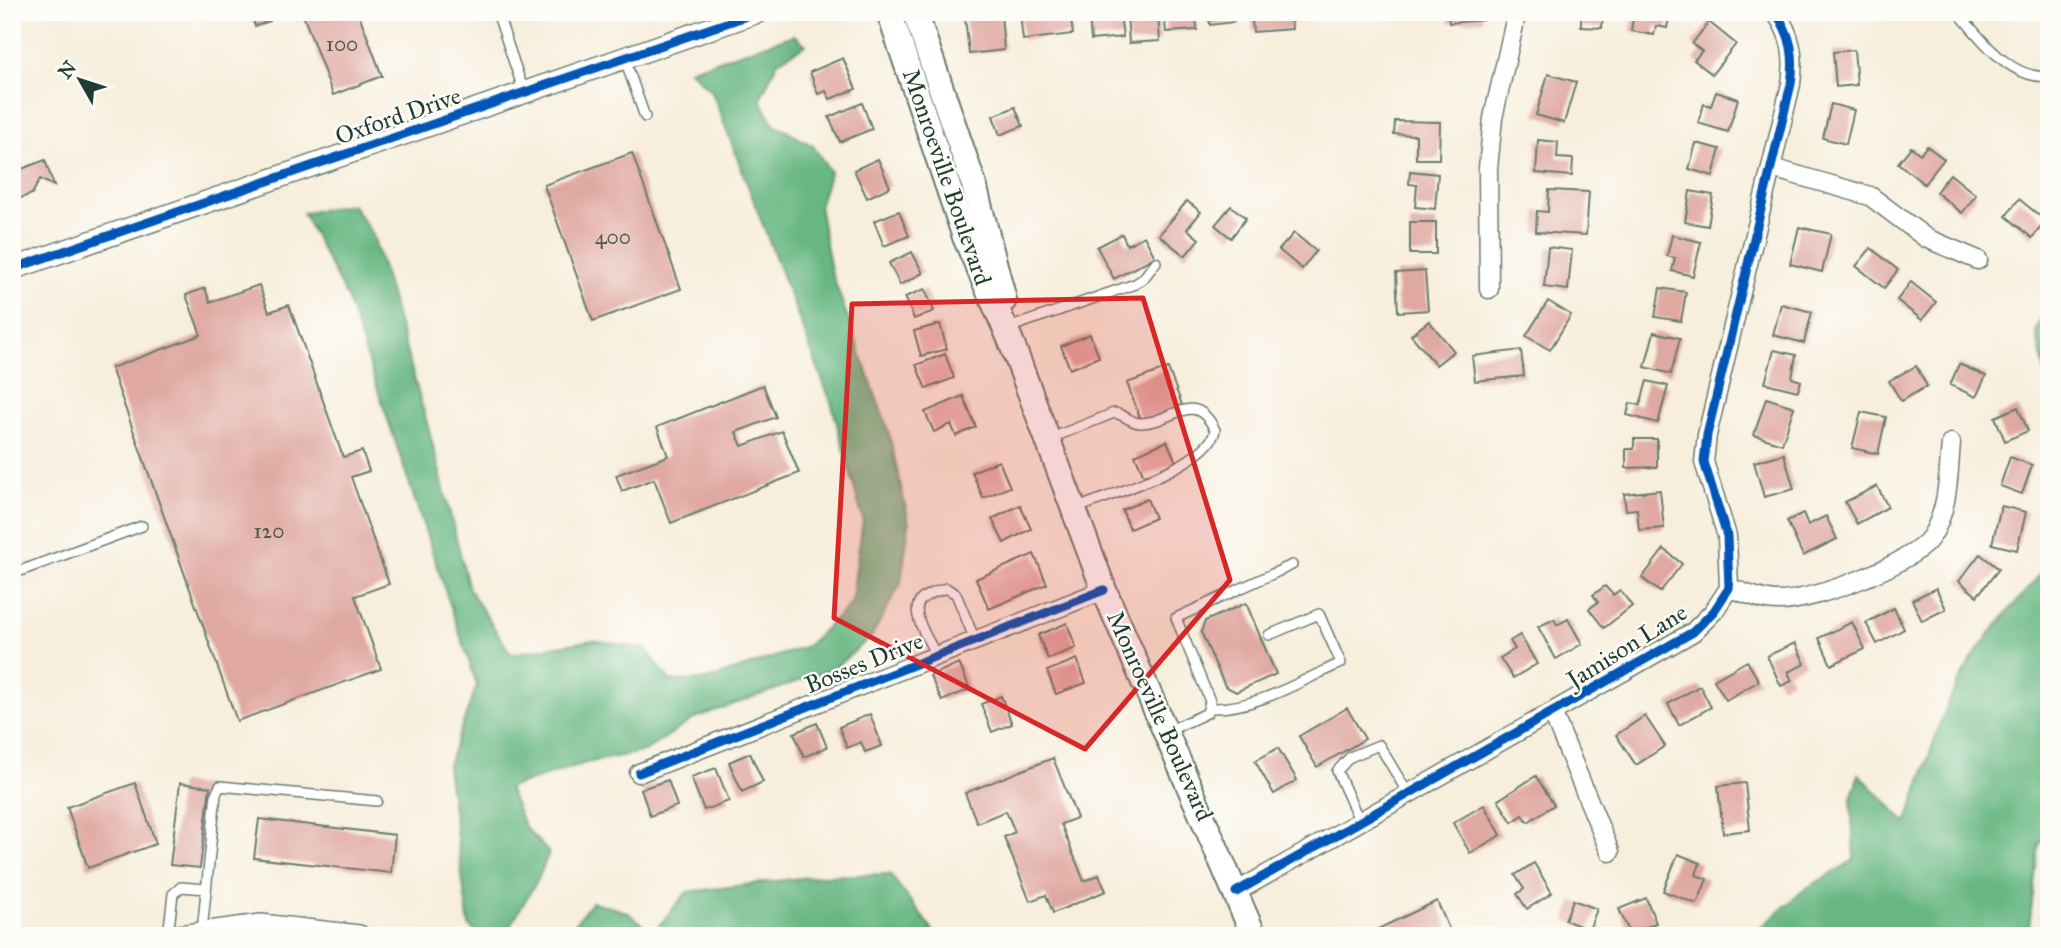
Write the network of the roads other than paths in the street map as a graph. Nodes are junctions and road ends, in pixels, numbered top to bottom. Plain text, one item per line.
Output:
1 (497, 12) edge
2 (758, 12) edge
3 (889, 12) edge
4 (915, 12) edge
5 (1517, 12) edge
6 (1775, 12) edge
7 (1958, 12) edge
8 (624, 57) junction
9 (2049, 76) edge
10 (524, 92) junction
11 (645, 117) dead end
12 (1772, 168) junction
13 (51, 258) junction
14 (1978, 260) dead end
15 (1156, 262) dead end
16 (12, 269) edge
17 (12, 278) edge
18 (1489, 289) dead end
19 (1009, 334) junction
20 (1047, 440) junction
21 (1951, 443) dead end
22 (1074, 509) junction
23 (142, 526) dead end
24 (1292, 565) dead end
25 (12, 574) edge
26 (1729, 588) junction
27 (1104, 590) junction
28 (1269, 635) dead end
29 (975, 640) junction
30 (936, 654) junction
31 (1210, 708) junction
32 (1553, 713) junction
33 (1166, 731) junction
34 (639, 773) dead end
35 (1409, 795) junction
36 (377, 802) dead end
37 (1360, 822) junction
38 (1610, 852) dead end
39 (206, 889) junction
40 (1237, 892) junction
41 (202, 931) junction
42 (168, 936) edge
43 (179, 936) edge
44 (359, 936) edge
45 (1254, 936) edge

1 - 10 lane
2 - 8 street, Oxford Drive
3 - 19 main road, Monroeville Boulevard
4 - 19 main road, Monroeville Boulevard
5 - 18 street
6 - 12 street
7 - 9 lane
8 - 10 street, Oxford Drive
8 - 11 lane
10 - 13 street, Oxford Drive
12 - 14 street
12 - 26 street
13 - 16 street, Oxford Drive
13 - 17 street, Oxford Drive
15 - 19 lane
19 - 20 main road, Monroeville Boulevard
20 - 22 main road, Monroeville Boulevard
20 - 22 lane
21 - 26 street
22 - 27 main road, Monroeville Boulevard
23 - 25 lane
24 - 31 lane
26 - 32 street, Jamison Lane
27 - 29 street, Bosses Drive
27 - 33 main road, Monroeville Boulevard
28 - 31 lane
29 - 30 street, Bosses Drive
29 - 30 lane
30 - 34 street, Bosses Drive
31 - 33 lane
32 - 35 street, Jamison Lane
32 - 38 street
33 - 40 main road, Monroeville Boulevard
35 - 37 street, Jamison Lane
35 - 37 lane
36 - 39 lane
37 - 40 street, Jamison Lane
39 - 41 lane
39 - 42 lane
40 - 45 main road, Monroeville Boulevard
41 - 43 street
41 - 44 street

